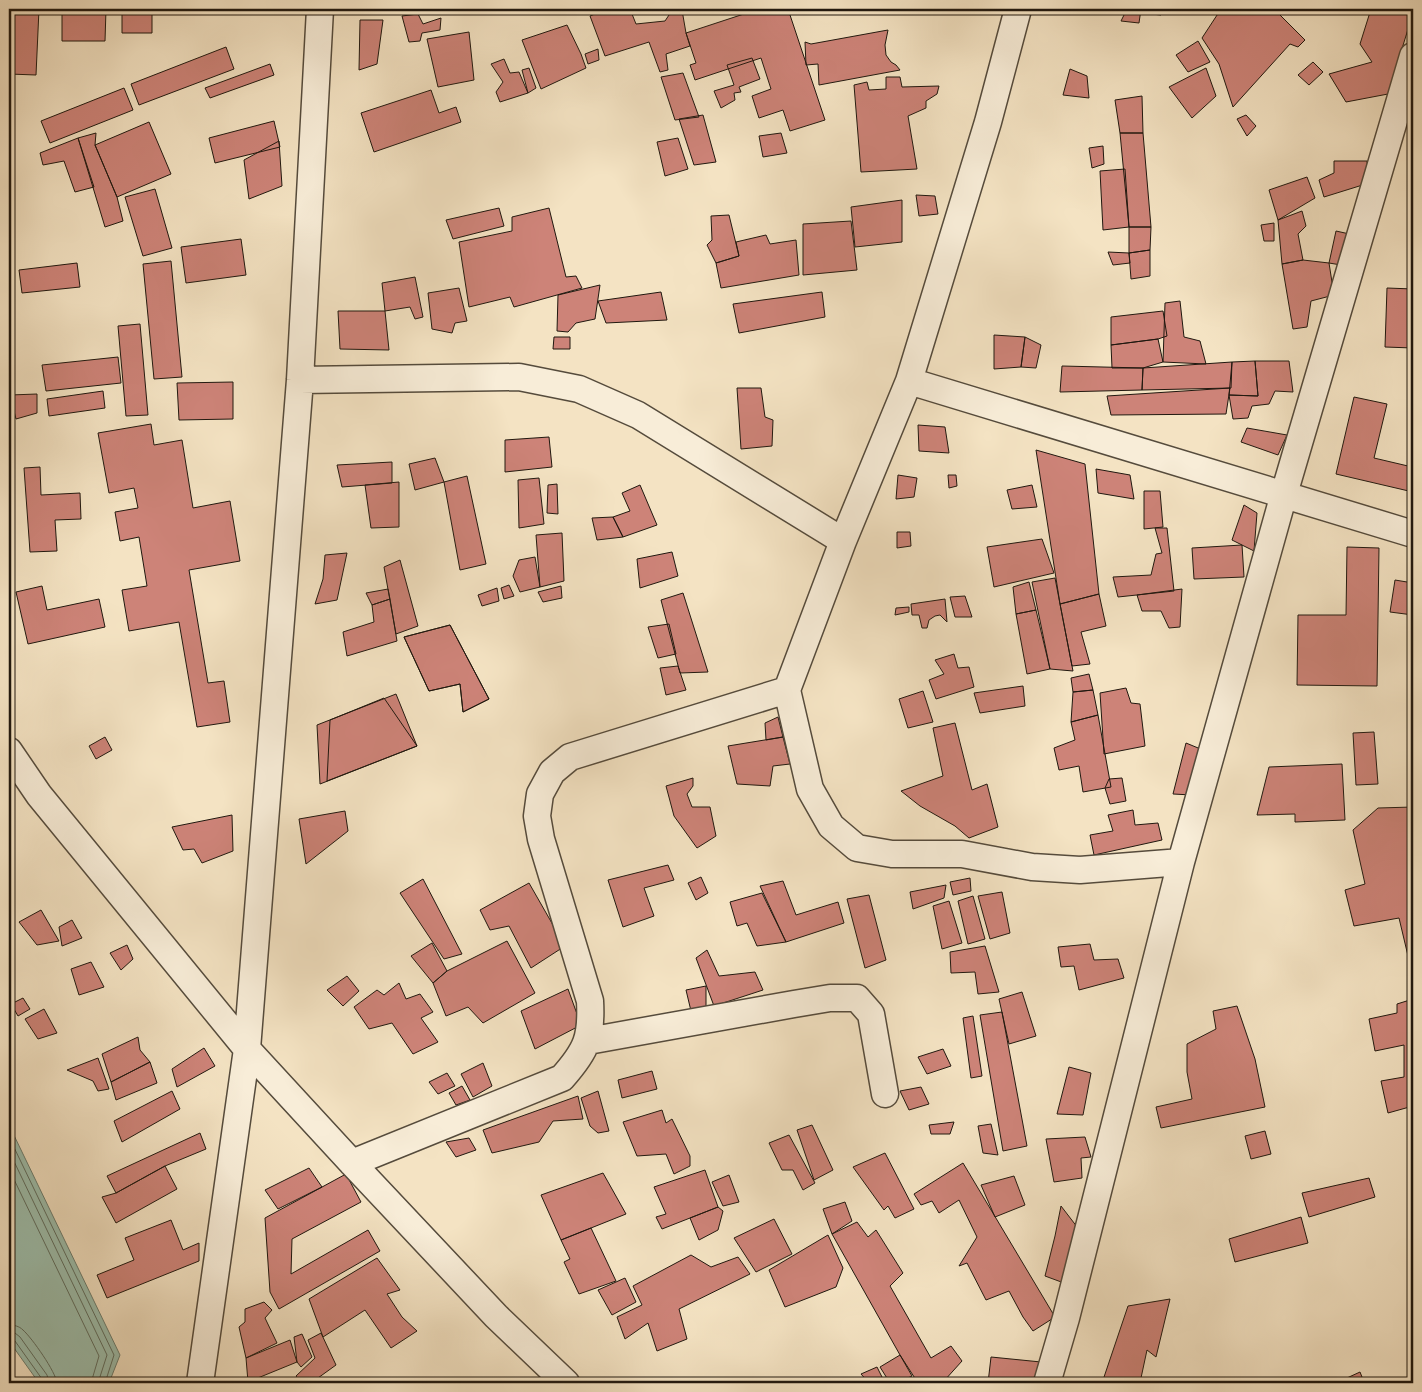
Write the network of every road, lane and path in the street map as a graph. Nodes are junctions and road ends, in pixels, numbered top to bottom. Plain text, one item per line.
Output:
1 (320, 9) edge
2 (1018, 9) edge
3 (1413, 56) edge
4 (300, 380) junction
5 (909, 381) junction
6 (1284, 494) junction
7 (1413, 534) edge
8 (843, 541) junction
9 (787, 690) junction
10 (9, 751) edge
11 (1181, 862) junction
12 (588, 1040) junction
13 (247, 1049) junction
14 (885, 1094) dead end
15 (352, 1163) junction
16 (200, 1383) edge
17 (566, 1383) edge
18 (1047, 1383) edge

1 - 4 street
2 - 5 street
3 - 6 street
4 - 8 street
4 - 13 street
5 - 6 street
5 - 8 street
6 - 7 street
6 - 11 street
8 - 9 street
9 - 11 street
9 - 12 street
10 - 13 street
11 - 18 street
12 - 14 street
12 - 15 street
13 - 15 street
13 - 16 street
15 - 17 street

